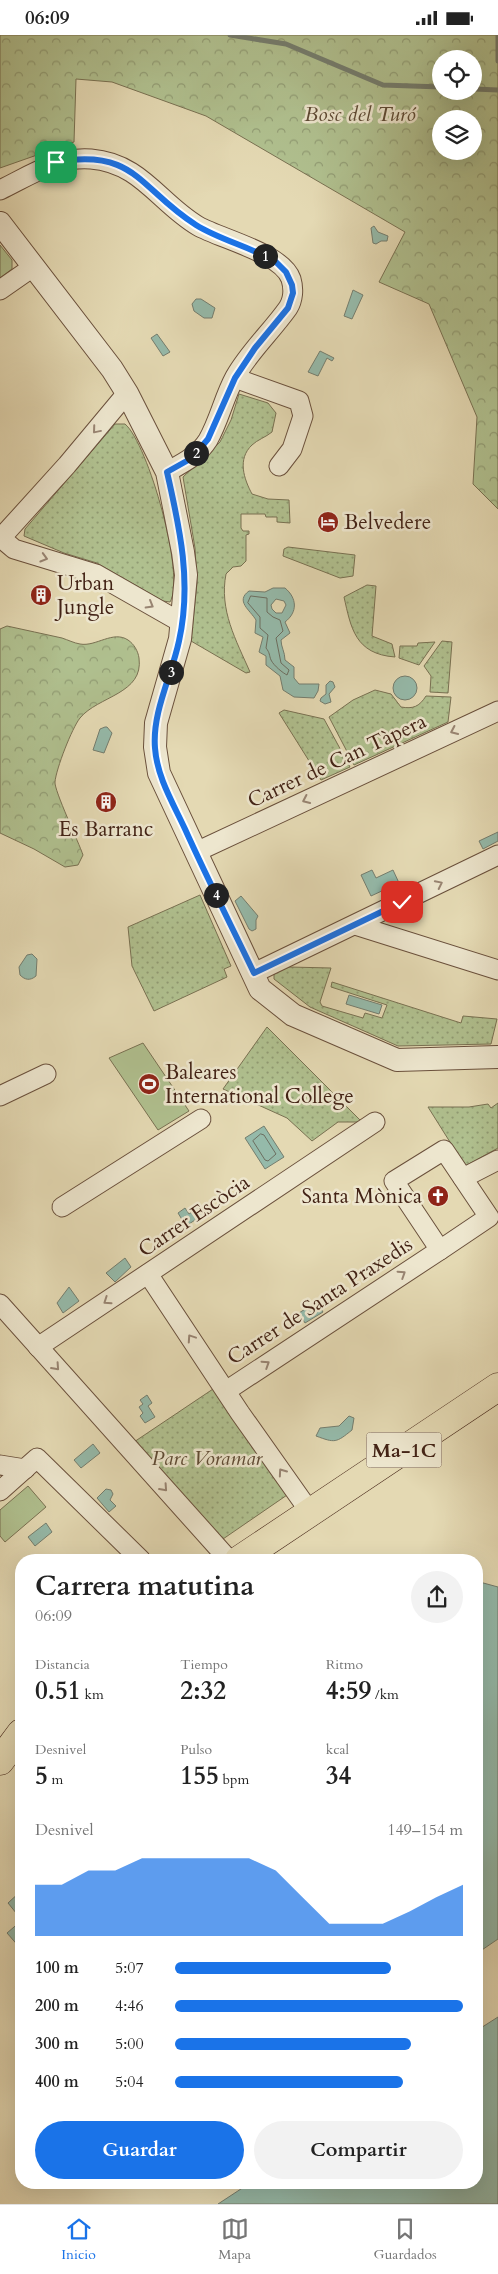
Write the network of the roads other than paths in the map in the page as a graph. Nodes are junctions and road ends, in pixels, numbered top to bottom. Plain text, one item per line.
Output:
1 (0, 190) edge
2 (0, 223) edge
3 (33, 267) junction
4 (0, 290) edge
5 (235, 378) junction
6 (127, 393) junction
7 (279, 466) dead end
8 (167, 472) junction
9 (0, 539) edge
10 (182, 623) junction
11 (498, 711) edge
12 (196, 852) junction
13 (498, 855) edge
14 (355, 925) junction
15 (498, 970) edge
16 (254, 973) junction
17 (498, 1057) edge
18 (46, 1074) dead end
19 (0, 1096) edge
20 (201, 1119) dead end
21 (375, 1122) dead end
22 (498, 1160) edge
23 (463, 1178) junction
24 (62, 1207) dead end
25 (440, 1250) junction
26 (148, 1274) junction
27 (0, 1304) edge
28 (38, 1347) junction
29 (498, 1387) edge
30 (226, 1391) junction
31 (0, 1465) edge
32 (25, 1469) junction
33 (0, 1491) edge
34 (310, 1512) junction
35 (135, 1554) edge
36 (224, 1554) edge
37 (248, 1554) edge
38 (15, 1741) edge
39 (0, 1761) edge

1 - 5 street
2 - 3 street
3 - 4 street
3 - 6 street
5 - 7 street
5 - 8 street
6 - 8 street
6 -> 9 street
8 - 10 street
9 -> 10 street
10 - 12 street
11 -> 12 street, Carrer de Can Tàpera
12 - 16 street
14 -> 13 street
14 - 15 street
14 - 16 street
16 - 17 street
18 - 19 street
20 - 24 street
21 - 26 street, Carrer Escòcia
22 - 23 street
23 - 25 street, Carrer de Santa Praxedis
23 - 25 street
30 -> 25 street, Carrer de Santa Praxedis
26 -> 28 street, Carrer Escòcia
30 -> 26 street
27 - 28 street
28 -> 36 street
29 - 34 main road, Ma-1C
34 -> 30 street
31 - 32 street
32 - 33 street
32 - 35 street
34 - 37 main road, Ma-1C
38 - 39 main road

